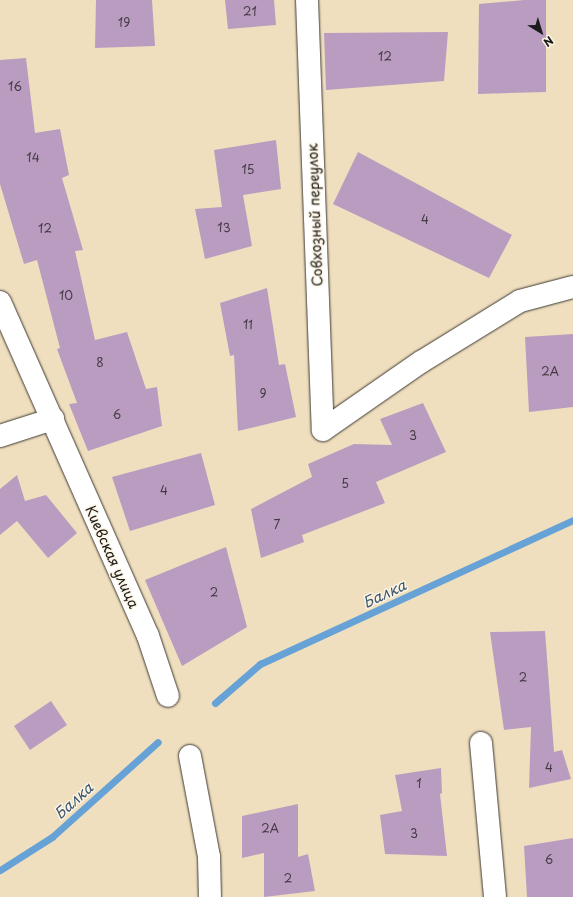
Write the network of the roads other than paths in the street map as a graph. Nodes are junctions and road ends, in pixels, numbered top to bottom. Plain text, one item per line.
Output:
1 (306, 0) edge
2 (573, 287) edge
3 (0, 302) edge
4 (53, 419) junction
5 (0, 436) edge
6 (168, 696) dead end
7 (481, 743) dead end
8 (190, 756) dead end
9 (210, 897) edge
10 (496, 897) edge

1 - 2 street, Совхозный переулок
3 - 4 street, Киевская улица
4 - 5 street
4 - 6 street, Киевская улица
7 - 10 street
8 - 9 street

